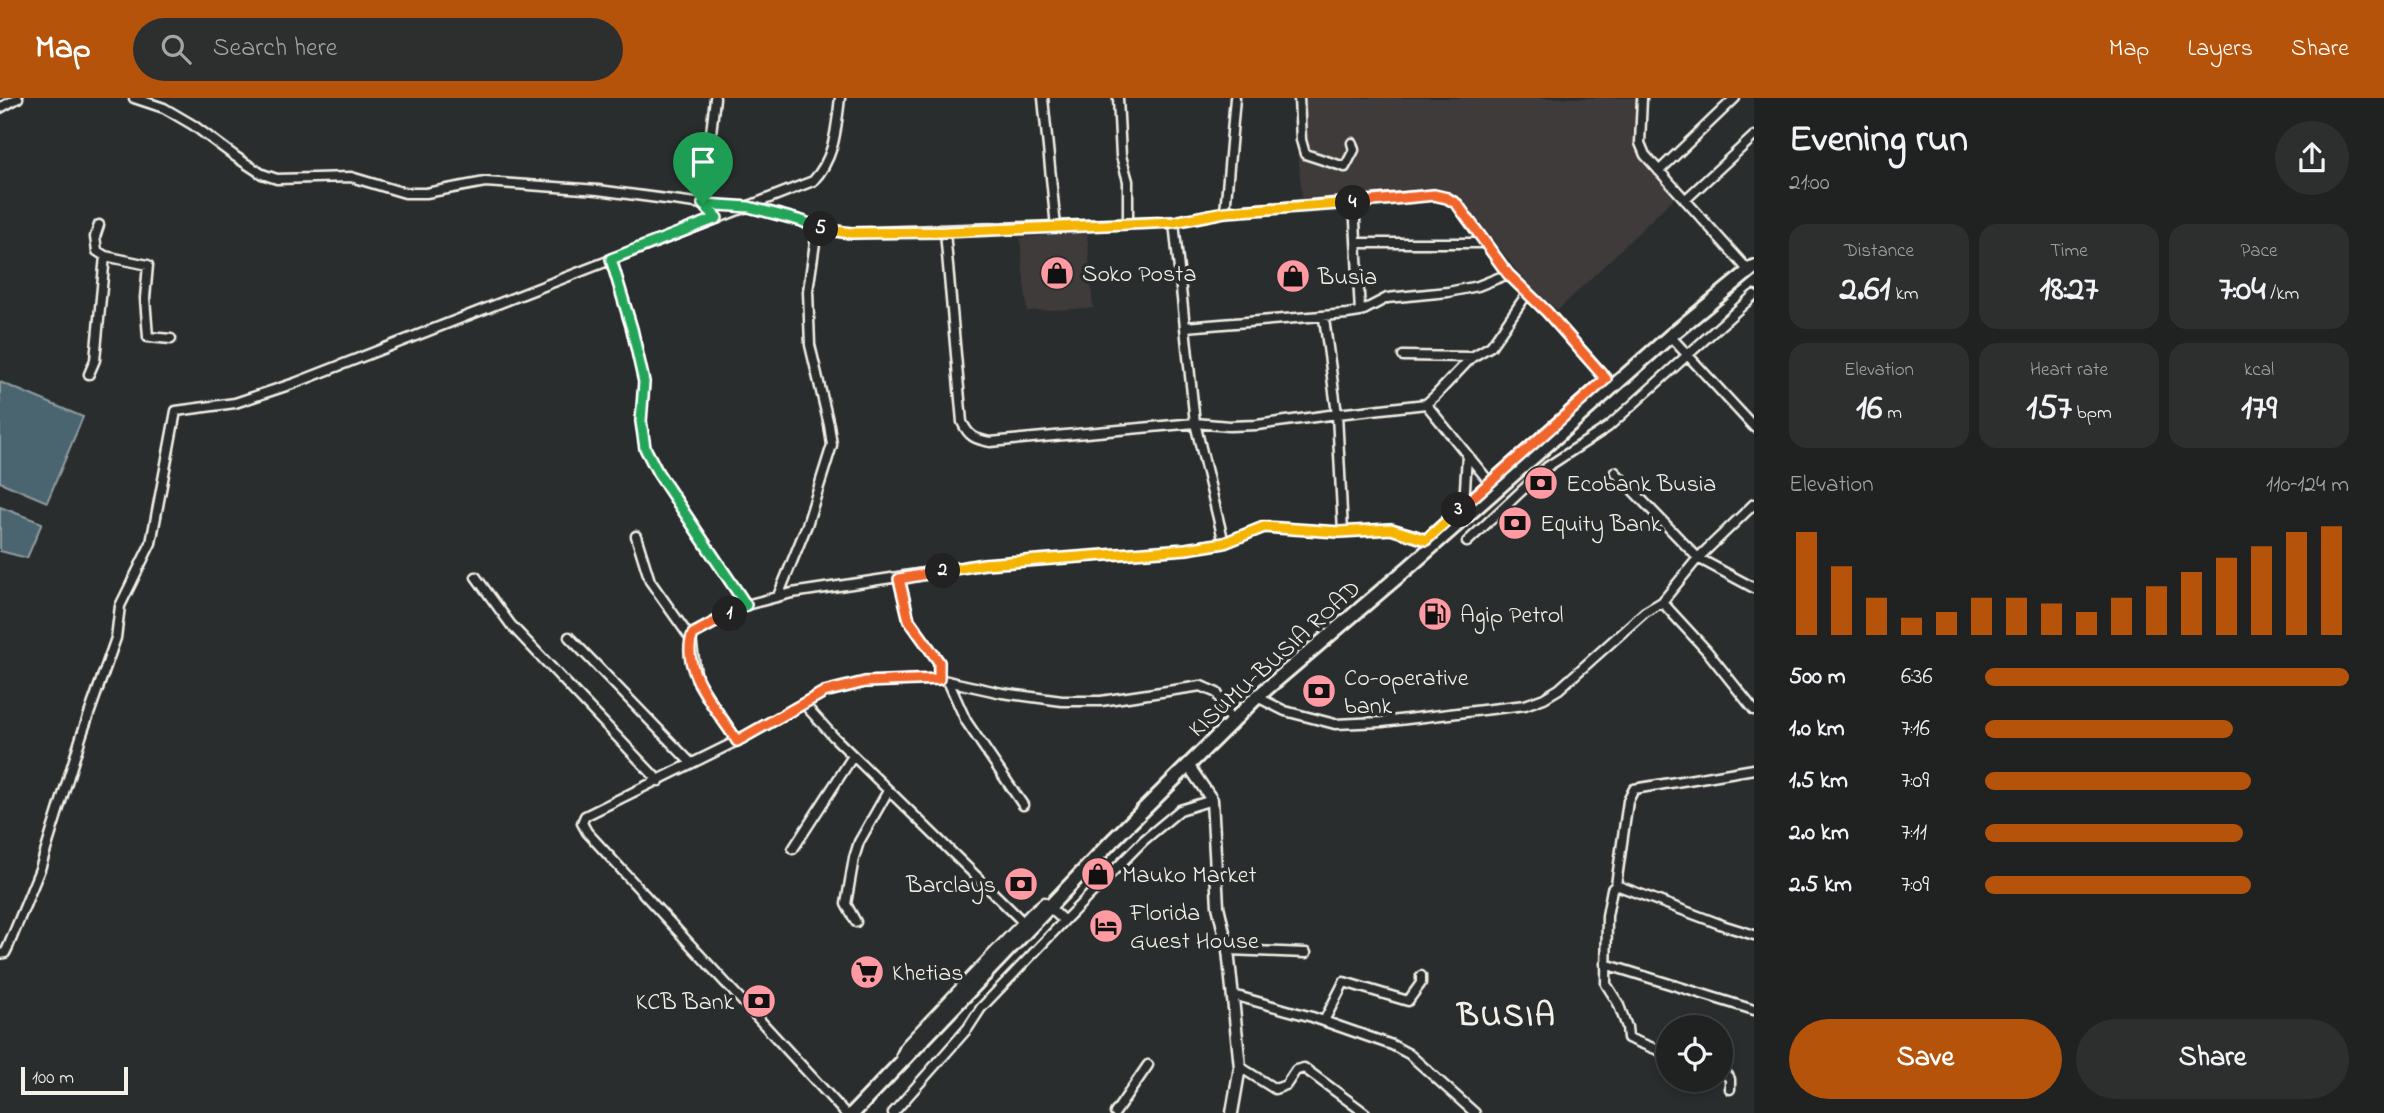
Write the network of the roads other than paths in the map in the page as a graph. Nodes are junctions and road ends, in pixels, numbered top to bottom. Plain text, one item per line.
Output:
1 (18, 98) edge
2 (134, 98) edge
3 (715, 98) edge
4 (840, 98) edge
5 (1042, 98) edge
6 (1118, 98) edge
7 (1235, 98) edge
8 (1299, 98) edge
9 (1642, 98) edge
10 (1735, 98) edge
11 (0, 108) edge
12 (1754, 136) edge
13 (1352, 143) dead end
14 (1659, 172) junction
15 (1685, 200) junction
16 (1354, 202) junction
17 (703, 204) junction
18 (749, 207) junction
19 (1225, 212) junction
20 (717, 218) junction
21 (1174, 222) junction
22 (1128, 224) junction
23 (99, 225) dead end
24 (1056, 227) junction
25 (817, 229) junction
26 (945, 232) junction
27 (1356, 243) junction
28 (1485, 243) junction
29 (105, 256) junction
30 (611, 259) junction
31 (1752, 269) edge
32 (1508, 274) junction
33 (1527, 294) junction
34 (1754, 295) edge
35 (1360, 312) junction
36 (1324, 318) junction
37 (1185, 327) junction
38 (1670, 336) junction
39 (171, 339) dead end
40 (1404, 356) dead end
41 (1689, 356) junction
42 (1472, 357) junction
43 (89, 374) dead end
44 (1610, 383) junction
45 (1426, 404) junction
46 (1337, 414) junction
47 (1195, 423) junction
48 (1754, 427) edge
49 (1467, 455) junction
50 (1615, 472) dead end
51 (1493, 486) junction
52 (1754, 504) edge
53 (1464, 506) junction
54 (1343, 532) junction
55 (636, 536) dead end
56 (1466, 542) dead end
57 (1224, 543) junction
58 (1698, 558) junction
59 (476, 577) dead end
60 (899, 579) junction
61 (1754, 588) edge
62 (778, 597) junction
63 (1662, 602) junction
64 (746, 605) junction
65 (569, 637) dead end
66 (691, 639) junction
67 (939, 679) junction
68 (948, 681) junction
69 (1257, 697) junction
70 (804, 704) junction
71 (1754, 710) edge
72 (1231, 722) junction
73 (737, 741) junction
74 (853, 756) junction
75 (690, 762) junction
76 (1188, 765) junction
77 (1754, 769) edge
78 (659, 781) junction
79 (888, 790) junction
80 (1212, 800) junction
81 (1023, 805) dead end
82 (793, 849) dead end
83 (1616, 885) junction
84 (1051, 907) junction
85 (1064, 921) junction
86 (856, 922) dead end
87 (1023, 922) junction
88 (1754, 935) edge
89 (1228, 950) junction
90 (1306, 953) dead end
91 (0, 954) edge
92 (1605, 964) junction
93 (1421, 976) dead end
94 (1233, 995) junction
95 (1754, 1010) edge
96 (1324, 1021) junction
97 (1656, 1049) edge
98 (904, 1059) junction
99 (1148, 1065) dead end
100 (1240, 1067) junction
101 (845, 1113) edge
102 (853, 1113) edge
103 (893, 1113) edge
104 (1115, 1113) edge
105 (1232, 1113) edge
106 (1366, 1113) edge
107 (1475, 1113) edge

1 - 11 street
2 - 17 street
3 - 17 street
4 - 18 street
5 - 24 street
6 - 22 street
7 - 19 street
8 - 13 street
9 - 14 street
10 - 14 street
12 - 15 street
14 - 15 street
15 - 31 street
16 - 19 street
16 - 27 street
16 - 28 street
17 - 18 street
17 - 20 street
18 - 20 street
18 - 25 street
19 - 21 street
20 - 30 street
21 - 22 street
21 - 37 street
22 - 24 street
23 - 29 street
24 - 26 street
25 - 26 street
25 - 62 street
26 - 47 street
27 - 28 street
27 - 35 street
28 - 32 street
29 - 39 street
29 - 43 street
30 - 64 street
30 - 91 street
31 - 38 highway, KISUMU-BUSIA ROAD
32 - 33 street
32 - 35 street
33 - 42 street
33 - 44 street
34 - 41 street
35 - 36 street
36 - 37 street
36 - 46 street
37 - 47 street
38 - 41 street
38 - 44 highway, KISUMU-BUSIA ROAD
40 - 42 street
41 - 48 street
41 - 56 street
42 - 45 street
44 - 51 highway, KISUMU-BUSIA ROAD
45 - 46 street
45 - 49 street
46 - 47 street
46 - 54 street
47 - 57 street
49 - 51 street
49 - 53 street
50 - 58 street
51 - 53 street
51 - 69 highway, KISUMU-BUSIA ROAD
52 - 58 street
53 - 54 street
54 - 57 street
55 - 66 street
57 - 60 street
58 - 61 street
58 - 63 street
59 - 78 street
60 - 62 street
60 - 67 street
62 - 64 street
63 - 69 street
63 - 71 street
64 - 66 street
65 - 75 street
66 - 73 street
67 - 68 street
67 - 70 street
68 - 72 street
68 - 81 street
69 - 72 highway, KISUMU-BUSIA ROAD
70 - 73 street
70 - 74 street
72 - 76 highway, KISUMU-BUSIA ROAD
73 - 75 street
74 - 79 street
74 - 82 street
75 - 78 street
76 - 80 street
76 - 84 highway, KISUMU-BUSIA ROAD
77 - 83 street
78 - 101 street
79 - 86 street
79 - 87 street
80 - 85 street
80 - 89 street
83 - 88 street
83 - 92 street
84 - 85 street
84 - 87 street
84 - 98 highway, KISUMU-BUSIA ROAD
85 - 103 street
87 - 98 street
89 - 90 street
89 - 94 street
92 - 95 street
92 - 97 street
93 - 96 street
94 - 96 street
94 - 100 street
96 - 107 street
98 - 102 highway, KISUMU-BUSIA ROAD
99 - 104 street
100 - 105 street
100 - 106 street

